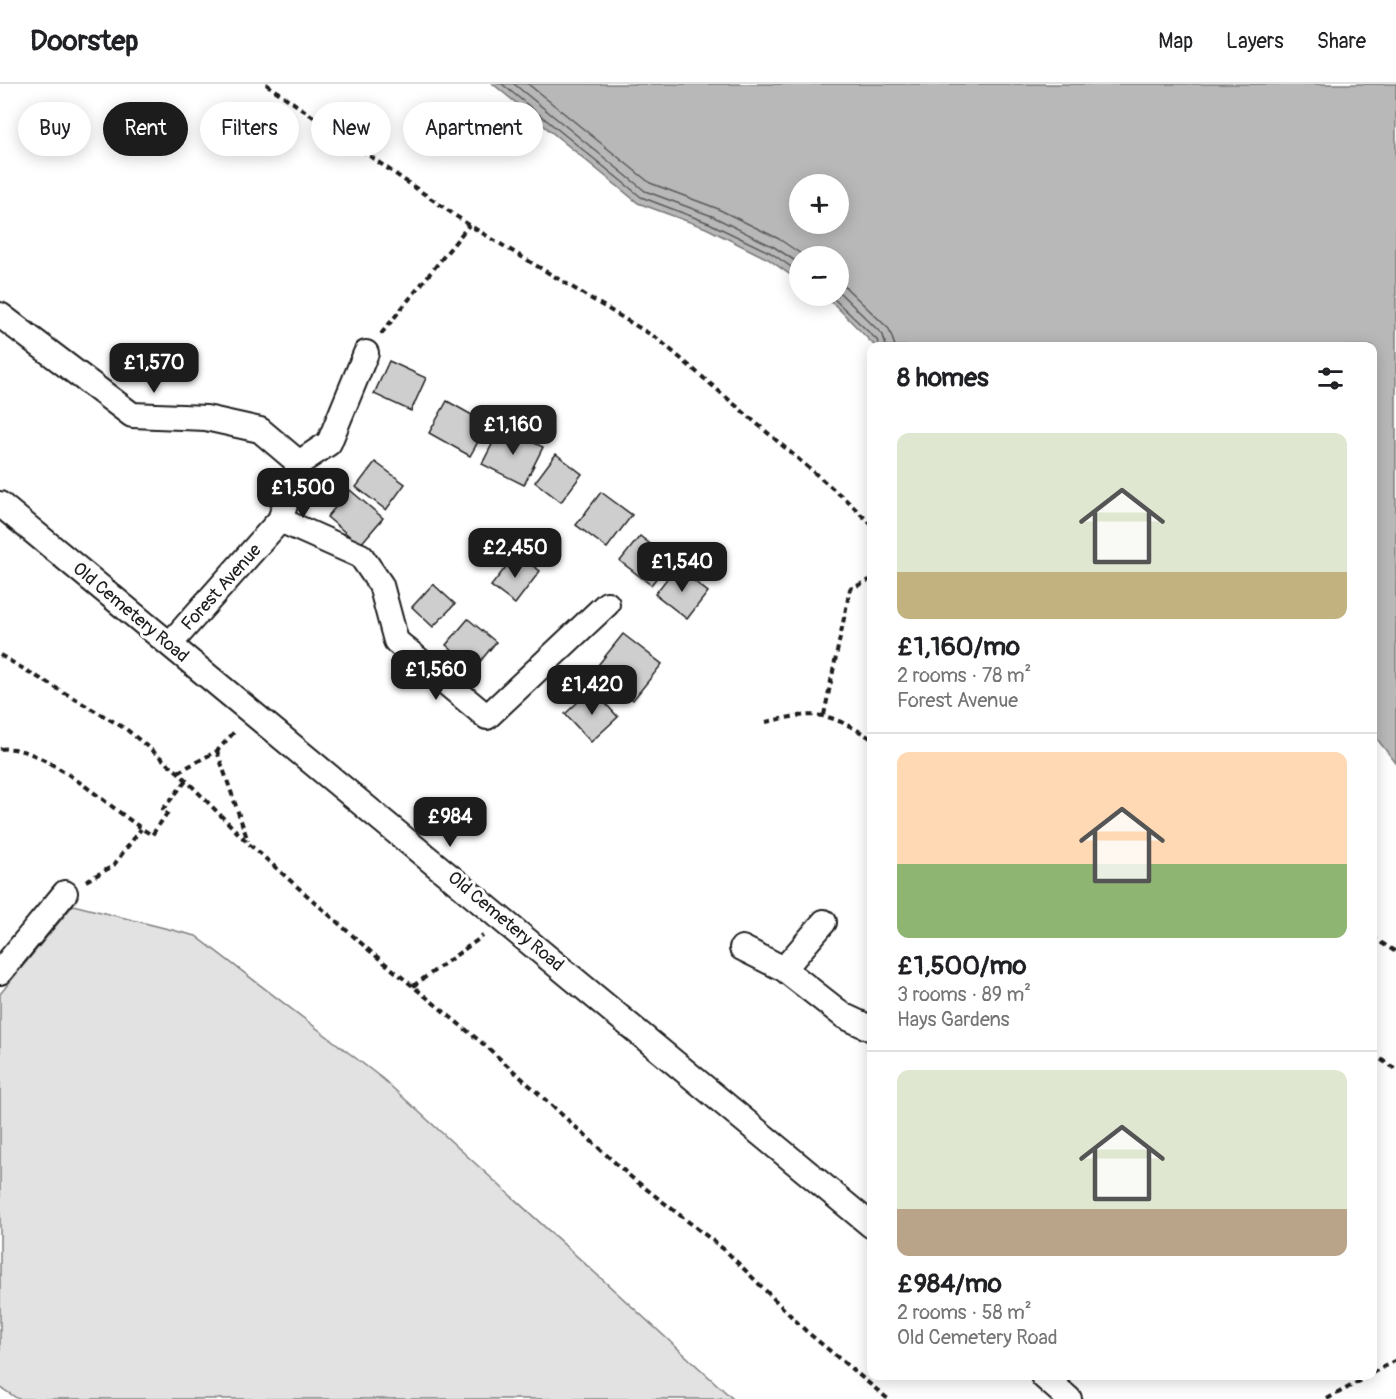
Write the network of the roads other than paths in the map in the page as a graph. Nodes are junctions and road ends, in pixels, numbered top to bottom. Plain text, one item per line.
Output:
1 (0, 315) edge
2 (366, 353) road end
3 (299, 464) junction
4 (0, 504) edge
5 (280, 520) junction
6 (607, 604) dead end
7 (170, 644) junction
8 (65, 893) dead end
9 (824, 922) dead end
10 (742, 948) dead end
11 (784, 969) junction
12 (0, 972) edge
13 (867, 1027) edge
14 (867, 1222) edge
15 (1048, 1380) edge
16 (1069, 1399) edge

1 - 3 street
2 - 3 street
3 - 5 street, Forest Avenue
4 - 7 street, Old Cemetery Road
5 - 6 street
5 - 7 street, Forest Avenue
7 - 14 street, Old Cemetery Road
8 - 12 street
9 - 11 street
10 - 11 street
11 - 13 street
15 - 16 street

